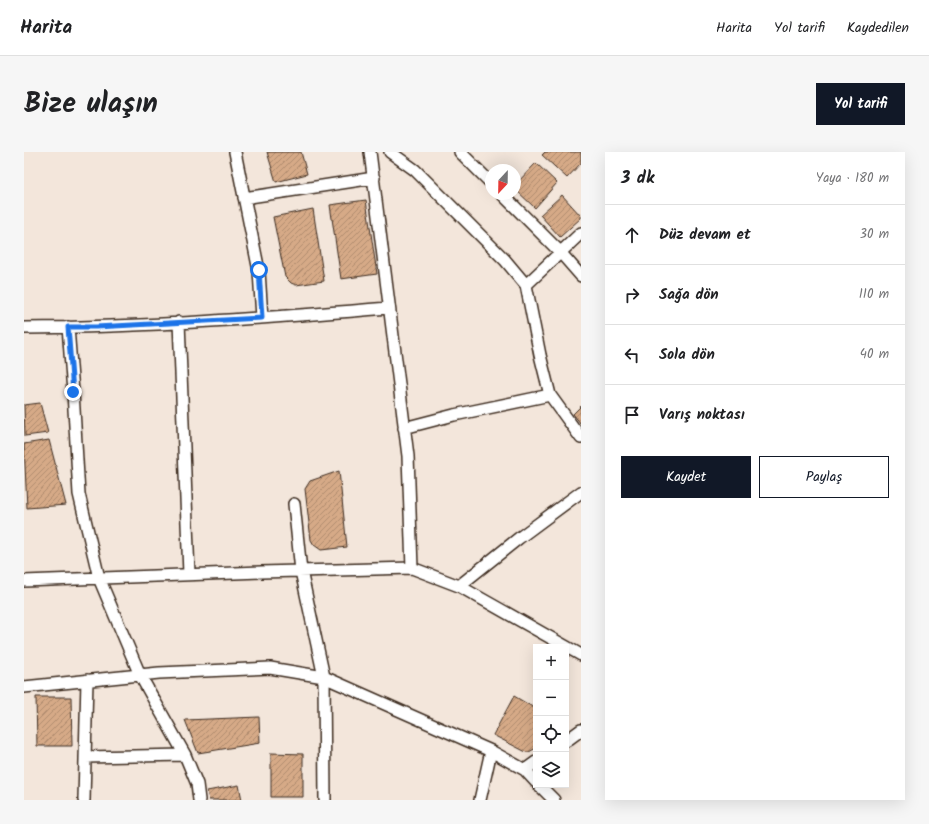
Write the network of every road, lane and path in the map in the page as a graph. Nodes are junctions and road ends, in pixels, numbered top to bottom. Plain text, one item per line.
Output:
1 (235, 152) edge
2 (370, 152) edge
3 (390, 152) edge
4 (460, 152) edge
5 (485, 177) edge
6 (374, 178) junction
7 (244, 198) junction
8 (508, 200) edge
9 (581, 233) edge
10 (560, 252) junction
11 (581, 276) edge
12 (526, 285) junction
13 (390, 308) junction
14 (262, 318) junction
15 (179, 322) junction
16 (68, 327) junction
17 (24, 328) edge
18 (550, 395) junction
19 (404, 428) junction
20 (581, 438) edge
21 (581, 492) edge
22 (294, 504) dead end
23 (412, 568) junction
24 (301, 571) junction
25 (188, 574) junction
26 (99, 578) junction
27 (24, 581) edge
28 (459, 586) junction
29 (581, 655) edge
30 (140, 675) junction
31 (324, 677) junction
32 (87, 680) junction
33 (24, 687) edge
34 (581, 730) edge
35 (569, 739) edge
36 (491, 751) junction
37 (185, 755) junction
38 (85, 757) junction
39 (533, 764) edge
40 (525, 770) junction
41 (533, 779) edge
42 (542, 788) edge
43 (84, 800) edge
44 (199, 800) edge
45 (325, 800) edge
46 (480, 800) edge
47 (554, 800) edge

1 - 7 street
2 - 6 street
3 - 12 street
4 - 5 street
6 - 7 street
6 - 13 street
7 - 14 street
8 - 10 street
9 - 10 street
10 - 11 street
10 - 12 street
12 - 18 street
13 - 14 street
13 - 19 street
14 - 15 street
15 - 16 street
15 - 25 street
16 - 17 street
16 - 26 street
18 - 19 street
18 - 20 street
19 - 23 street
21 - 28 street
22 - 24 street
23 - 24 street
23 - 28 street
24 - 25 street
24 - 31 street
25 - 26 street
26 - 27 street
26 - 30 street
28 - 29 street
30 - 31 street
30 - 32 street
30 - 37 street
31 - 36 street
31 - 45 street
32 - 33 street
32 - 38 street
34 - 35 street
36 - 40 street
36 - 46 street
37 - 38 street
37 - 44 street
38 - 43 street
39 - 40 street
40 - 41 street
42 - 47 street

